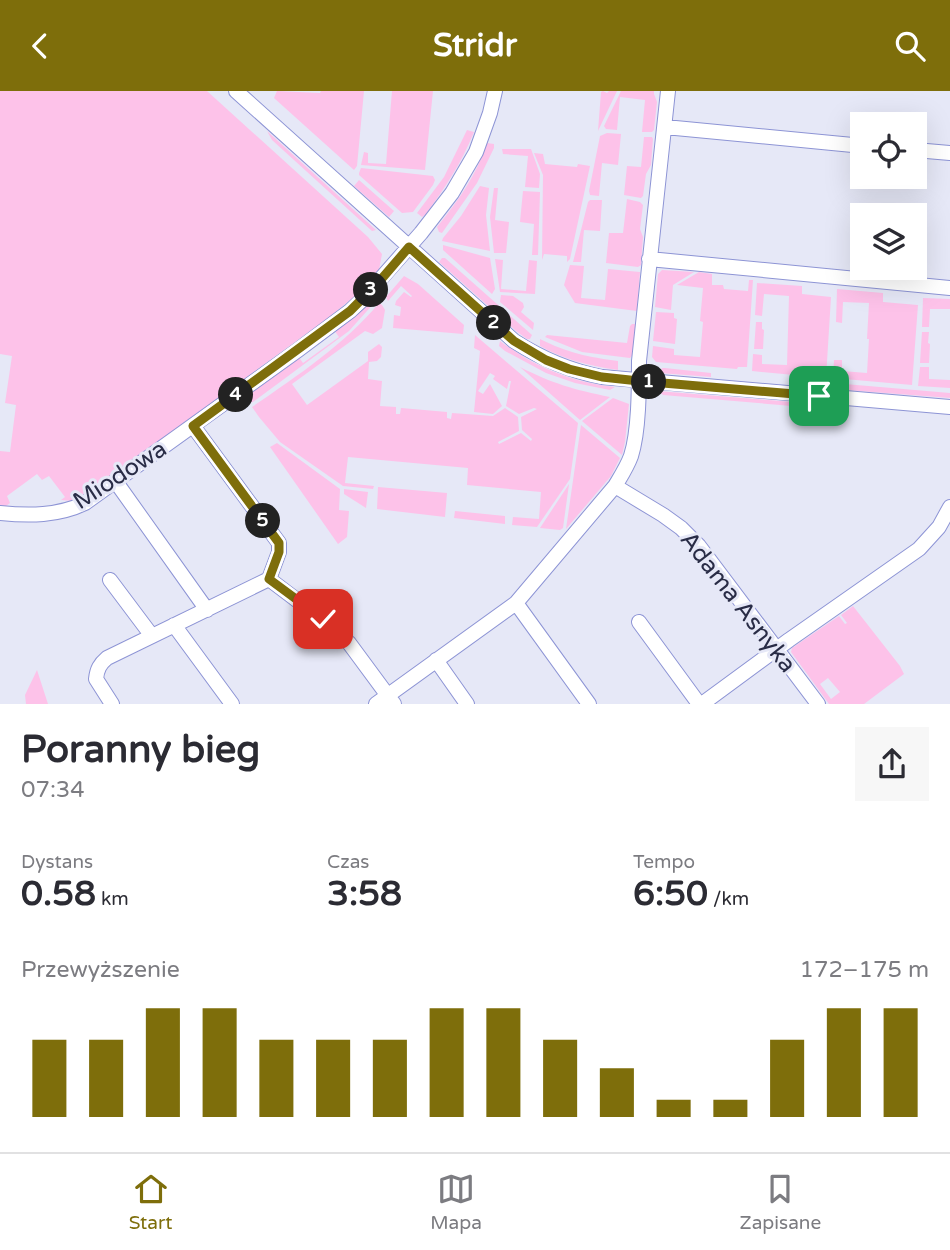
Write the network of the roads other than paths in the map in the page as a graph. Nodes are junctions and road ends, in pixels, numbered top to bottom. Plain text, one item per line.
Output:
1 (236, 91) edge
2 (495, 91) edge
3 (668, 91) edge
4 (665, 127) junction
5 (850, 145) edge
6 (927, 151) edge
7 (950, 153) edge
8 (409, 247) junction
9 (649, 259) junction
10 (950, 288) edge
11 (639, 381) junction
12 (950, 407) edge
13 (193, 426) junction
14 (116, 482) junction
15 (615, 486) junction
16 (950, 507) edge
17 (0, 513) edge
18 (269, 579) junction
19 (110, 580) dead end
20 (516, 603) junction
21 (207, 610) junction
22 (639, 622) dead end
23 (174, 625) junction
24 (152, 636) junction
25 (777, 649) junction
26 (436, 660) junction
27 (386, 701) edge
28 (112, 704) edge
29 (232, 704) edge
30 (467, 704) edge
31 (589, 704) edge
32 (700, 704) edge
33 (818, 704) edge

1 - 8 street
2 - 8 street, Miodowa
3 - 4 street
4 - 5 street
4 - 9 street
6 - 7 street
8 - 11 street
8 - 13 street, Miodowa
9 - 10 street
9 - 11 street
11 - 12 street
11 - 15 street
13 - 14 street, Miodowa
13 - 18 street
14 - 17 street, Miodowa
14 - 21 street
15 - 20 street
15 - 25 street, Adama Asnyka
16 - 25 street
18 - 21 street
18 - 27 street
19 - 24 street
20 - 26 street
20 - 31 street
21 - 23 street
22 - 32 street
23 - 24 street
23 - 29 street
24 - 28 street
25 - 32 street
25 - 33 street, Adama Asnyka
26 - 27 street
26 - 30 street

